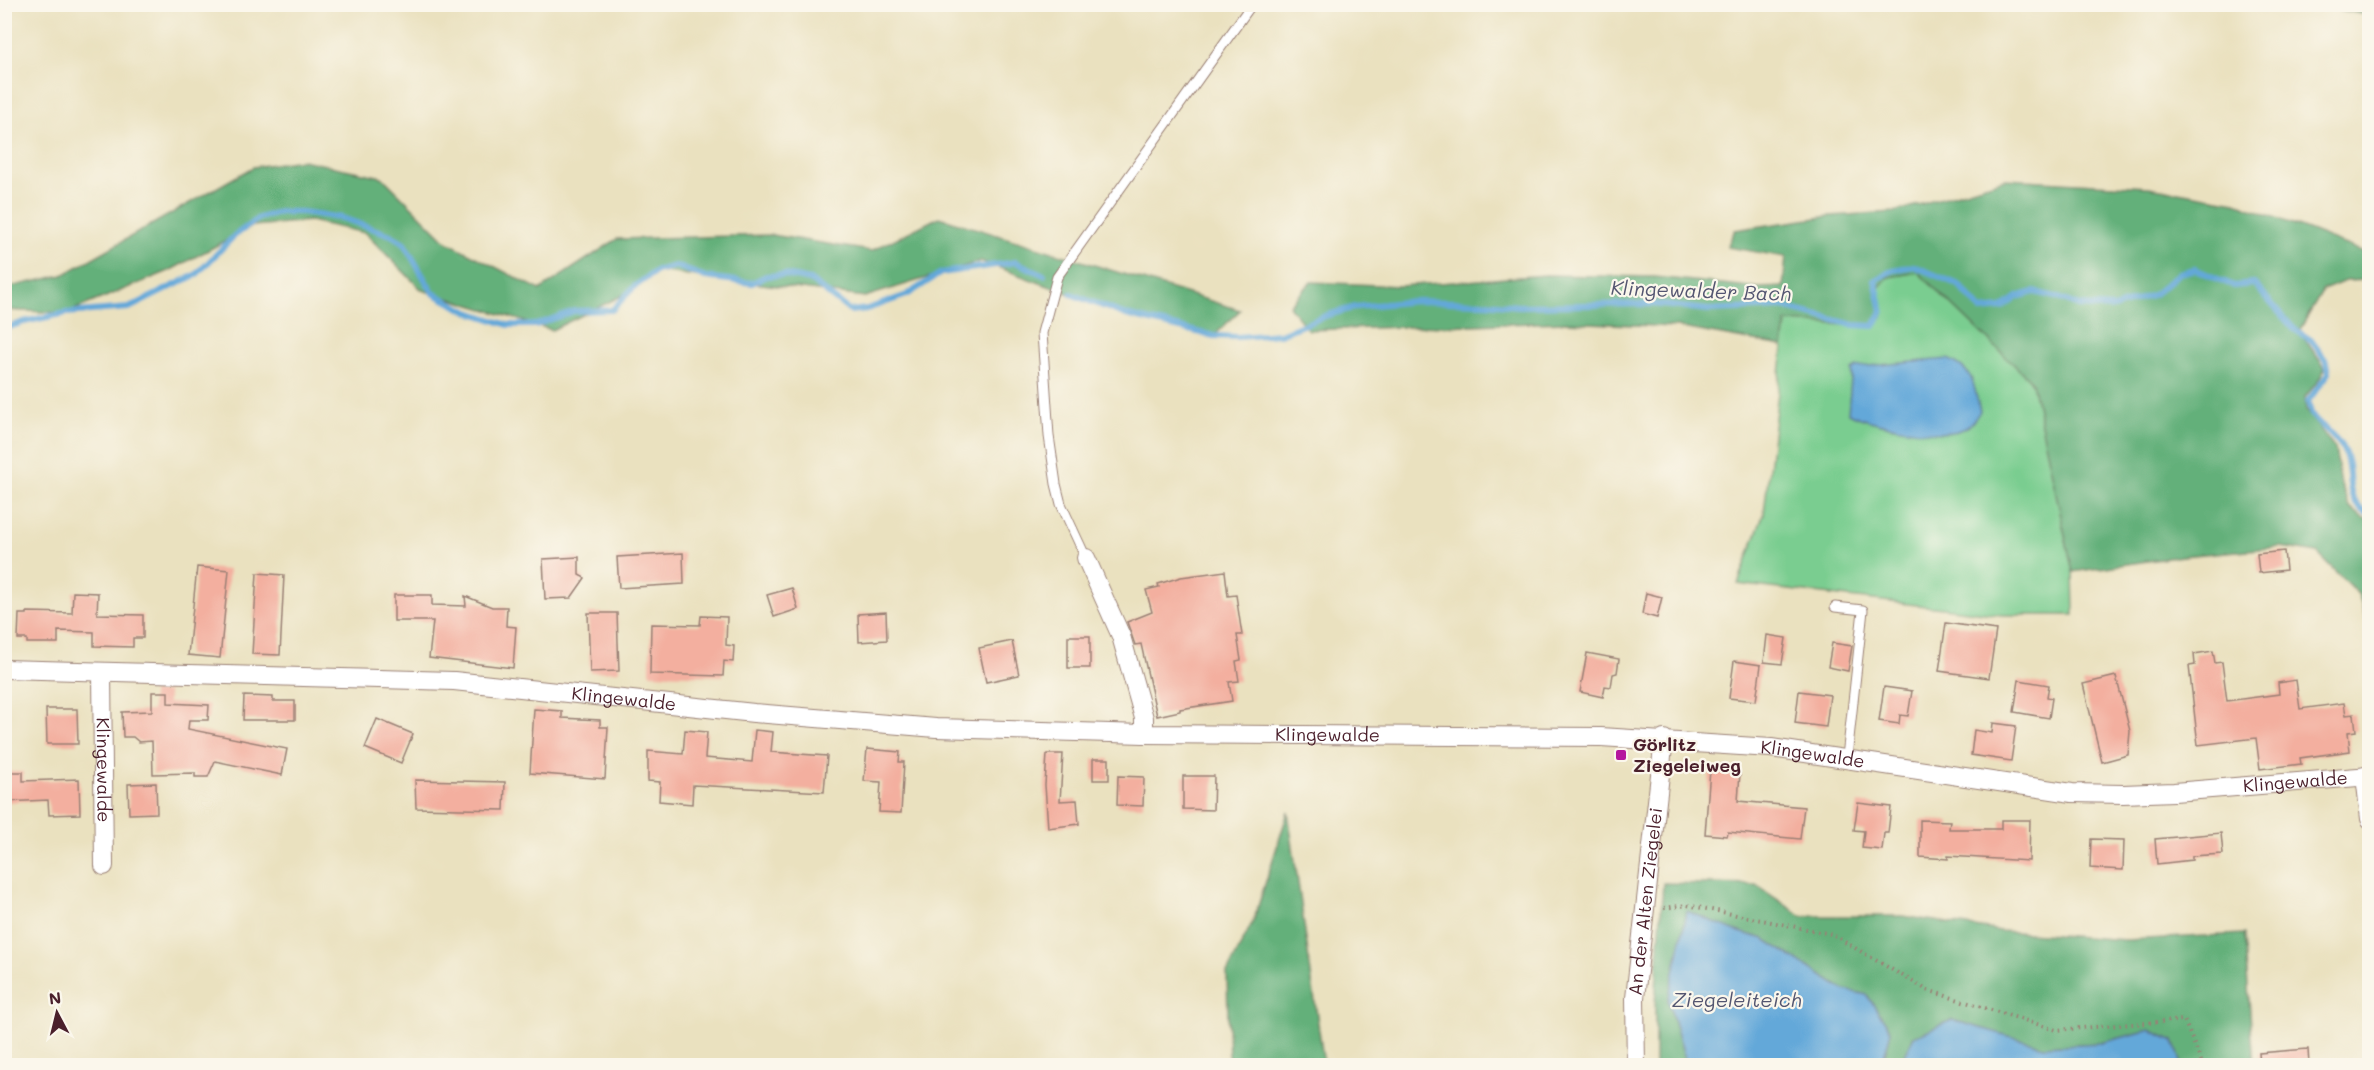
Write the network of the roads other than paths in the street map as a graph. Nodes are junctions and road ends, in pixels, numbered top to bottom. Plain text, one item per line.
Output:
1 (1252, 4) edge
2 (1086, 558) joint
3 (1835, 606) dead end
4 (4, 669) edge
5 (102, 672) junction
6 (1144, 734) junction
7 (1664, 739) junction
8 (1847, 757) junction
9 (2367, 776) edge
10 (2370, 819) edge
11 (104, 866) dead end
12 (1636, 1065) edge

1 - 2 lane
2 - 6 street
3 - 8 lane
4 - 5 street, Klingewalde
5 - 6 street, Klingewalde
5 - 11 street, Klingewalde
6 - 7 street, Klingewalde
7 - 8 street, Klingewalde
7 - 12 street, An der Alten Ziegelei
8 - 9 street, Klingewalde
9 - 10 street

